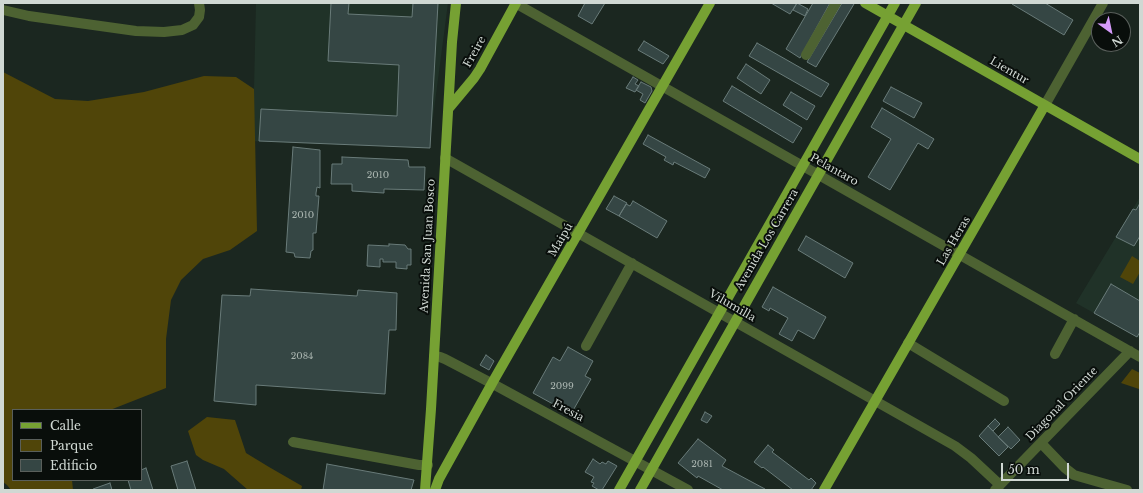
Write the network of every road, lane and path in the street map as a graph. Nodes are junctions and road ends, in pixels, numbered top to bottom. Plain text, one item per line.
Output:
1 (199, 3) edge
2 (456, 3) edge
3 (516, 3) edge
4 (710, 3) edge
5 (836, 3) edge
6 (865, 3) edge
7 (895, 3) edge
8 (916, 3) edge
9 (1103, 3) edge
10 (3, 10) edge
11 (888, 16) junction
12 (904, 25) junction
13 (806, 55) dead end
14 (663, 87) junction
15 (1045, 105) junction
16 (449, 108) junction
17 (445, 158) junction
18 (1140, 159) edge
19 (802, 166) junction
20 (818, 175) junction
21 (578, 233) junction
22 (960, 254) junction
23 (632, 263) junction
24 (719, 312) junction
25 (1074, 319) junction
26 (735, 321) junction
27 (908, 343) junction
28 (586, 346) dead end
29 (1130, 351) junction
30 (1055, 354) dead end
31 (434, 356) junction
32 (1140, 357) edge
33 (493, 384) junction
34 (874, 401) junction
35 (1004, 402) dead end
36 (293, 442) dead end
37 (1041, 443) junction
38 (636, 461) junction
39 (449, 462) junction
40 (428, 466) junction
41 (651, 470) junction
42 (997, 487) edge
43 (425, 490) edge
44 (435, 490) edge
45 (619, 490) edge
46 (640, 490) edge
47 (688, 490) edge
48 (824, 490) edge
49 (1126, 490) edge

1 - 10 street
2 - 16 main road, Avenida San Juan Bosco
3 - 14 street, Pelantaro
3 - 16 main road, Freire
4 - 14 main road, Maipú
5 - 13 street
6 - 11 main road, Lientur
7 - 11 main road, Avenida Los Carrera
8 - 12 main road, Avenida Los Carrera
9 - 15 street, Las Heras
11 - 12 main road, Lientur
11 - 19 main road, Avenida Los Carrera
12 - 15 main road, Lientur
12 - 20 main road, Avenida Los Carrera
14 - 19 street, Pelantaro
14 - 21 main road, Maipú
15 - 18 main road, Lientur
15 - 22 main road, Las Heras
16 - 17 main road, Avenida San Juan Bosco
17 - 21 street, Vilumilla
17 - 31 main road, Avenida San Juan Bosco
19 - 20 street, Pelantaro
19 - 24 main road, Avenida Los Carrera
20 - 22 street, Pelantaro
20 - 26 main road, Avenida Los Carrera
21 - 23 street, Vilumilla
21 - 33 main road, Maipú
22 - 25 street, Pelantaro
22 - 27 main road, Las Heras
23 - 24 street, Vilumilla
23 - 28 street
24 - 26 street, Vilumilla
24 - 38 main road, Avenida Los Carrera
25 - 29 street, Pelantaro
25 - 30 street
26 - 34 street, Vilumilla
26 - 41 main road, Avenida Los Carrera
27 - 34 main road, Las Heras
27 - 35 street
29 - 32 street, Pelantaro
29 - 37 street, Diagonal Oriente
31 - 33 street, Fresia
31 - 40 main road, Avenida San Juan Bosco
33 - 38 street, Fresia
33 - 39 main road, Maipú
34 - 42 street, Vilumilla
34 - 48 main road, Las Heras
36 - 40 street
37 - 42 street, Diagonal Oriente
37 - 49 street
38 - 41 street, Fresia
38 - 45 main road, Avenida Los Carrera
39 - 40 main road
39 - 44 main road, Maipú
40 - 43 main road, Avenida San Juan Bosco
41 - 46 main road, Avenida Los Carrera
41 - 47 street, Fresia

